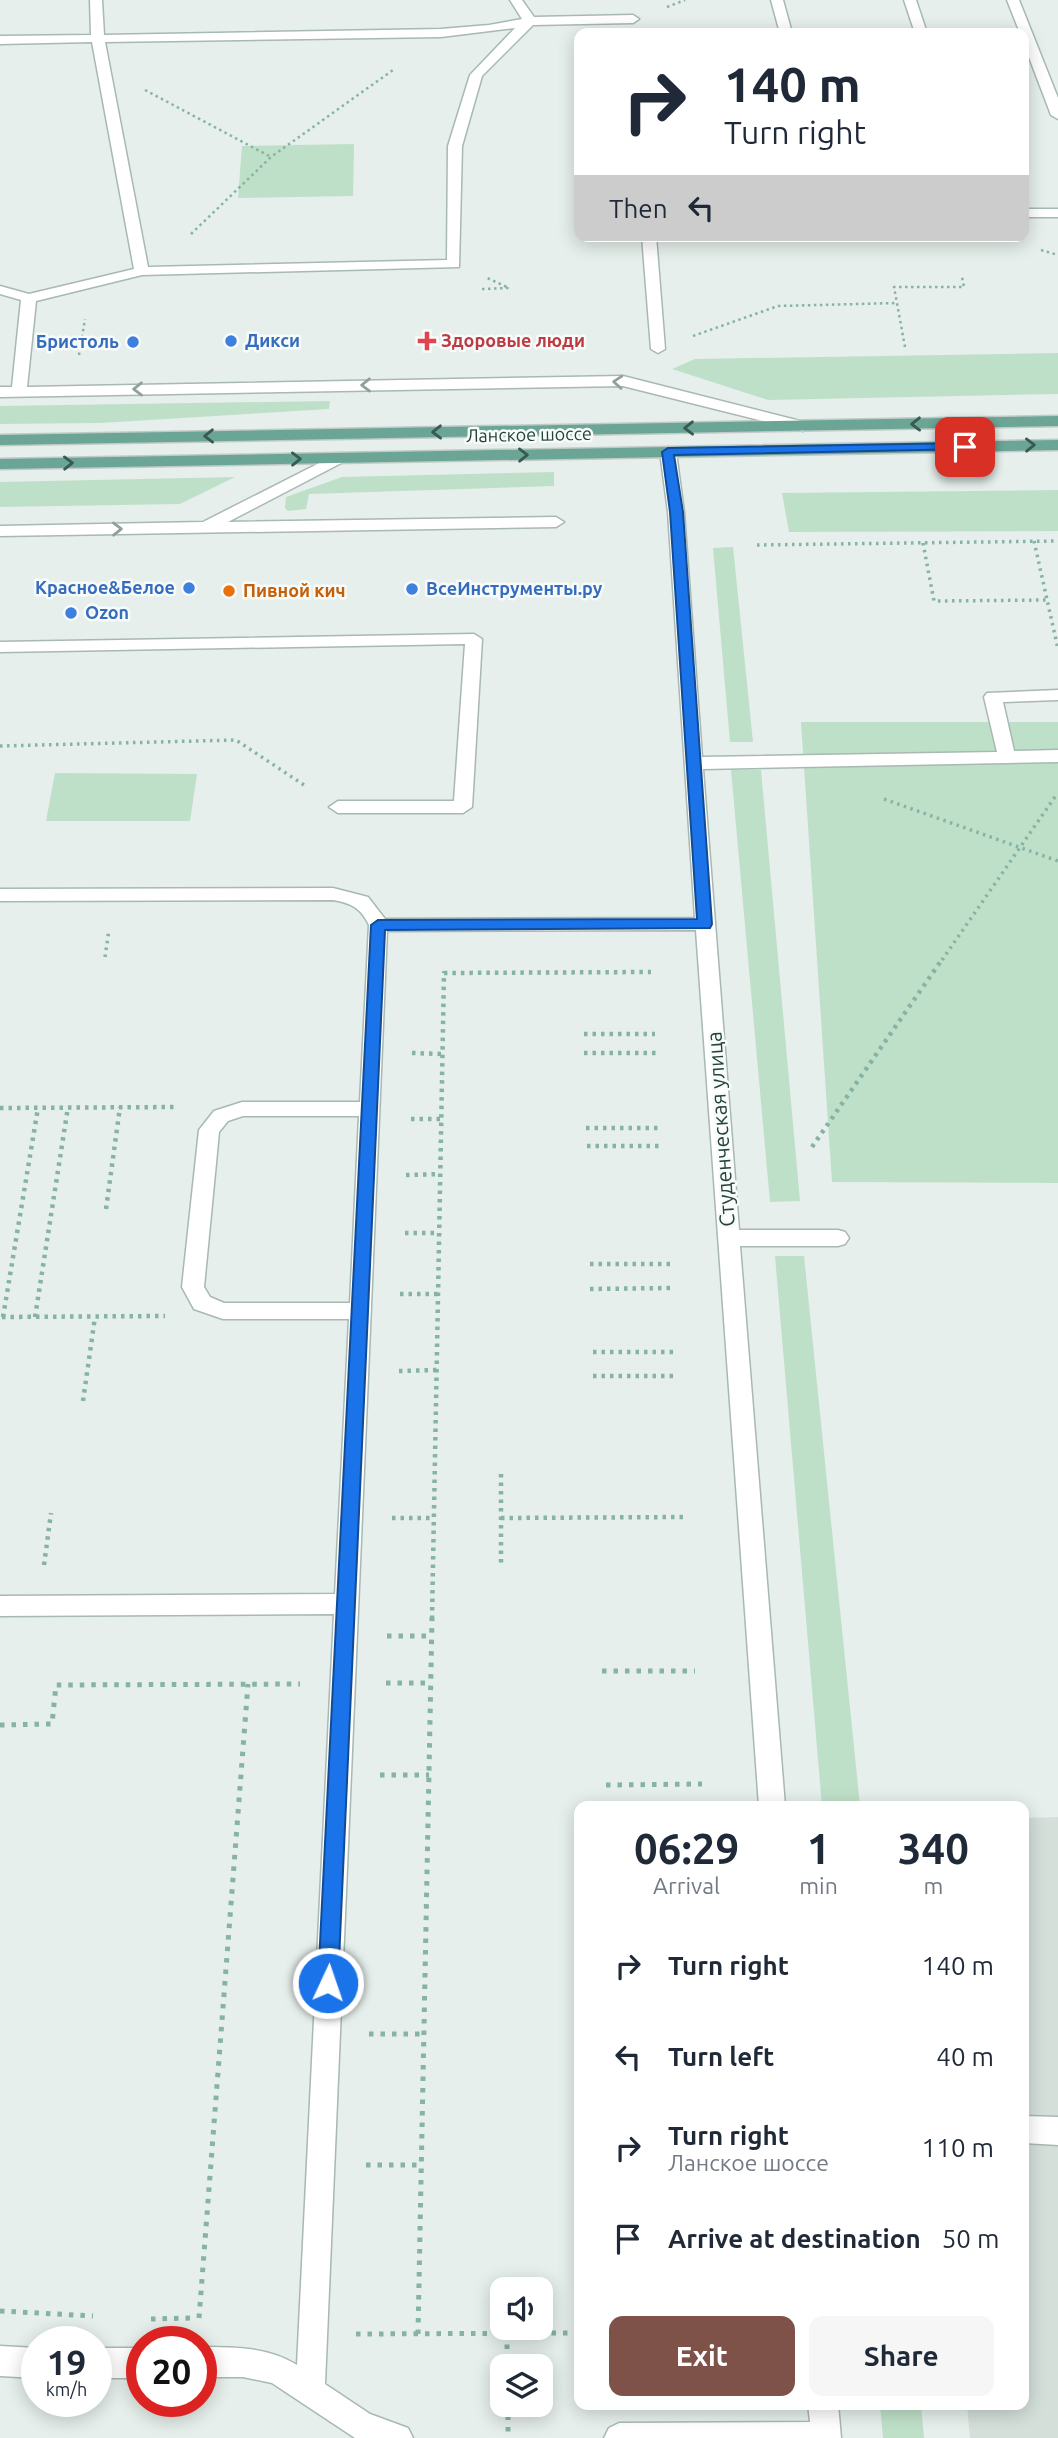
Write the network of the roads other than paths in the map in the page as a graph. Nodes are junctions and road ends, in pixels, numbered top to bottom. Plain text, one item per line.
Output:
1 (96, 0) edge
2 (516, 0) edge
3 (777, 0) edge
4 (910, 0) edge
5 (1013, 0) edge
6 (530, 21) junction
7 (634, 28) edge
8 (785, 28) edge
9 (919, 28) edge
10 (1024, 28) edge
11 (98, 38) junction
12 (0, 40) edge
13 (1029, 40) edge
14 (1029, 67) edge
15 (1040, 67) junction
16 (1058, 115) edge
17 (1029, 213) edge
18 (1058, 213) edge
19 (649, 242) edge
20 (142, 271) junction
21 (0, 290) edge
22 (29, 298) junction
23 (658, 349) road end
24 (19, 391) junction
25 (0, 392) edge
26 (1058, 421) edge
27 (803, 426) junction
28 (0, 440) edge
29 (1058, 445) edge
30 (668, 452) junction
31 (339, 458) junction
32 (0, 464) edge
33 (556, 522) dead end
34 (206, 527) junction
35 (0, 531) edge
36 (0, 647) edge
37 (1058, 695) edge
38 (1058, 756) edge
39 (1007, 757) junction
40 (694, 763) junction
41 (338, 807) road end
42 (0, 895) edge
43 (705, 924) junction
44 (378, 925) junction
45 (369, 1109) junction
46 (729, 1238) junction
47 (838, 1238) dead end
48 (360, 1311) junction
49 (346, 1604) junction
50 (0, 1606) edge
51 (772, 1801) edge
52 (1029, 2130) edge
53 (1058, 2131) edge
54 (0, 2361) edge
55 (21, 2362) edge
56 (217, 2362) edge
57 (310, 2392) junction
58 (824, 2410) edge
59 (826, 2437) edge
60 (398, 2438) edge
61 (619, 2438) edge

1 - 11 street
2 - 6 street
3 - 8 street
4 - 9 street
5 - 10 street
6 - 7 street
6 - 11 street
6 - 20 street
11 - 12 street
11 - 20 street
13 - 15 street
14 - 15 street
15 - 16 street
17 - 18 street
19 - 23 street
20 - 22 street
21 - 22 street
22 - 24 street
24 - 25 street
27 -> 24 street
26 -> 27 main road, Ланское шоссе
27 -> 28 main road, Ланское шоссе
30 -> 29 main road, Ланское шоссе
31 -> 30 main road, Ланское шоссе
30 - 40 street, Студенческая улица
32 -> 31 main road, Ланское шоссе
31 - 34 street
33 - 34 street
35 -> 34 street
36 - 41 street
37 - 39 street
38 - 39 street
39 - 40 street
40 - 43 street, Студенческая улица
42 - 44 street
43 - 44 street
43 - 46 street, Студенческая улица
44 - 45 street
45 - 48 street
45 - 48 street
46 - 47 street
46 - 51 street, Студенческая улица
48 - 49 street
49 - 50 street
49 - 57 street
52 - 53 street
54 - 55 street
56 - 57 street
57 - 60 street
58 - 59 street
59 - 61 street

